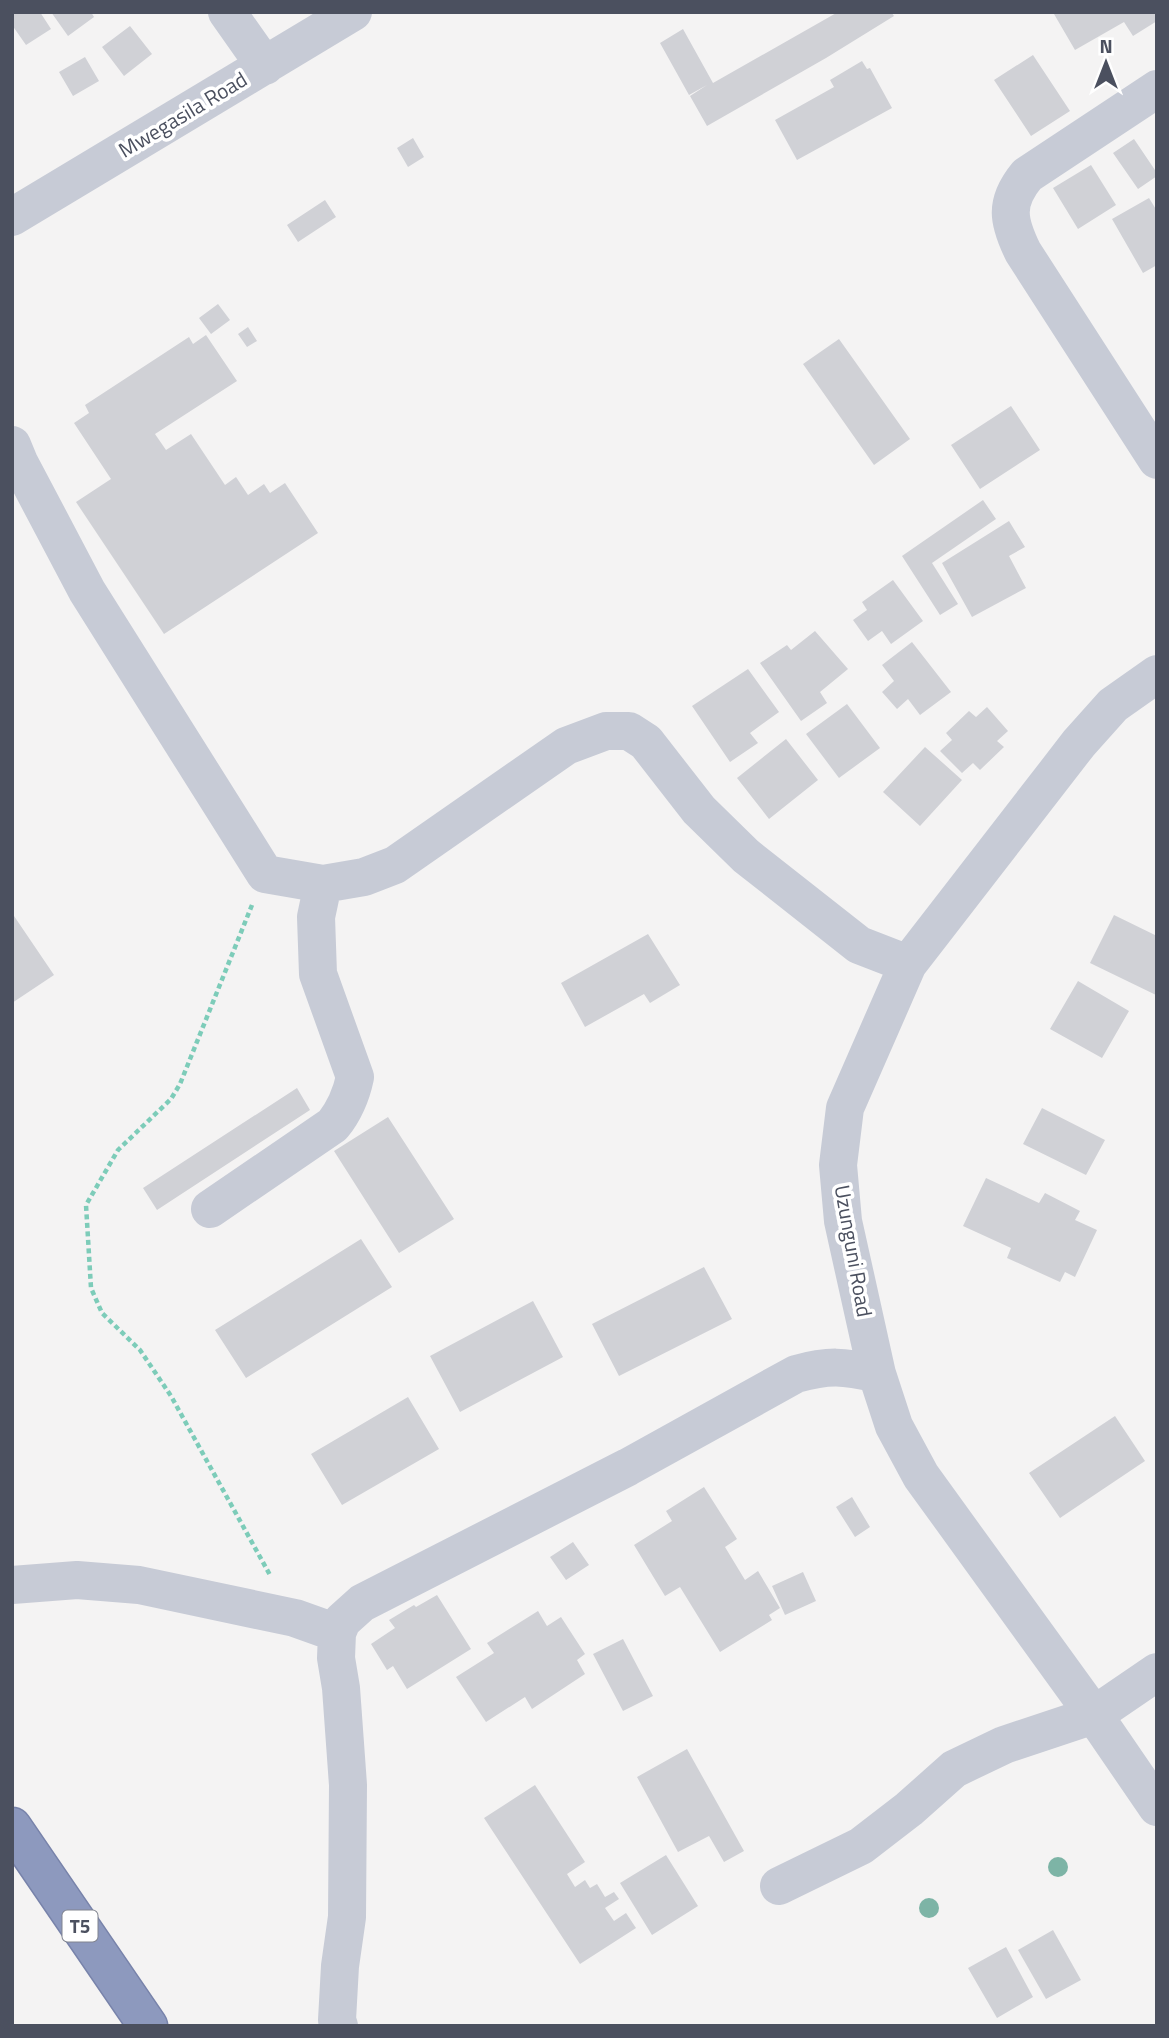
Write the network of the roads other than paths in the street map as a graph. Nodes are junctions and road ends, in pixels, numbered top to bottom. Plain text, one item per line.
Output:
1 (227, 12) edge
2 (353, 12) edge
3 (265, 66) junction
4 (1157, 89) edge
5 (12, 217) edge
6 (12, 445) edge
7 (1157, 460) edge
8 (1156, 673) edge
9 (323, 884) junction
10 (908, 964) junction
11 (210, 1209) dead end
12 (877, 1374) junction
13 (12, 1585) edge
14 (337, 1633) junction
15 (1157, 1672) edge
16 (1094, 1715) junction
17 (1157, 1807) edge
18 (12, 1827) edge
19 (779, 1886) dead end
20 (148, 2026) edge
21 (339, 2026) edge

1 - 3 street
2 - 3 street, Mwegasila Road
3 - 5 street, Mwegasila Road
4 - 7 street
6 - 9 street
8 - 10 street, Uzunguni Road
9 - 10 street
9 - 11 street
10 - 12 street, Uzunguni Road
12 - 14 street
12 - 16 street, Uzunguni Road
13 - 14 street
14 - 21 street
15 - 16 street
16 - 17 street, Uzunguni Road
16 - 19 street
18 - 20 highway, T5

